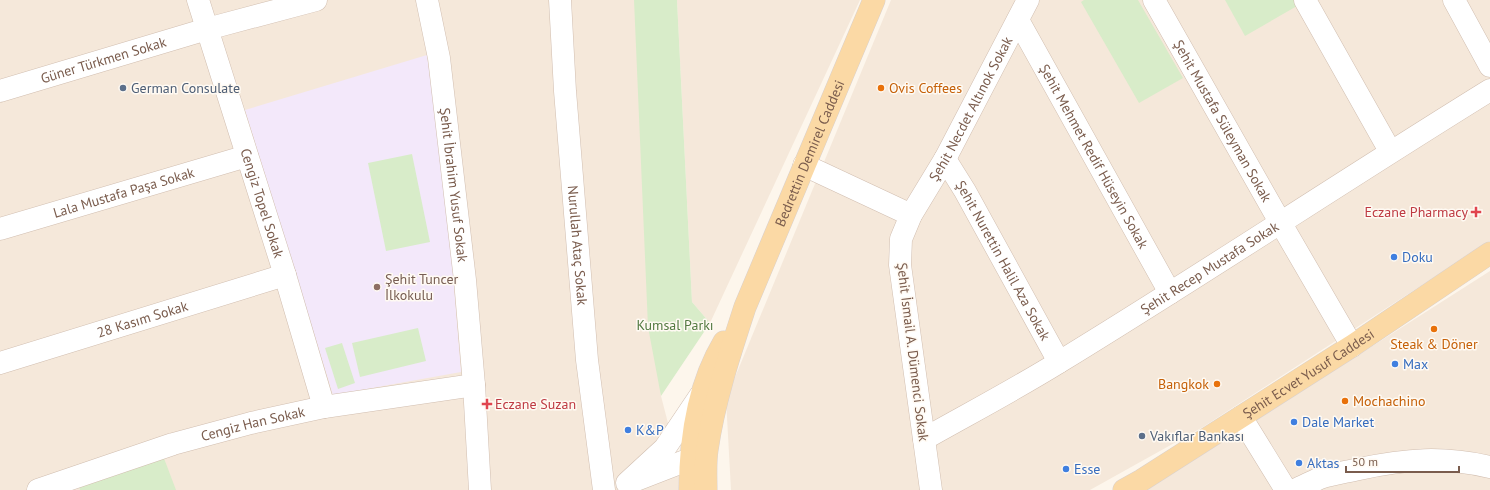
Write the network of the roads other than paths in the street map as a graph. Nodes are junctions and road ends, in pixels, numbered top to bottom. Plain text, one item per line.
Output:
1 (198, 0) edge
2 (316, 0) edge
3 (427, 0) edge
4 (560, 0) edge
5 (874, 0) edge
6 (1028, 0) edge
7 (1154, 0) edge
8 (1305, 0) edge
9 (1454, 0) edge
10 (1018, 20) junction
11 (207, 29) junction
12 (1490, 66) edge
13 (1490, 90) edge
14 (0, 91) edge
15 (1390, 151) junction
16 (247, 156) junction
17 (945, 159) junction
18 (804, 165) junction
19 (911, 215) junction
20 (1280, 222) junction
21 (0, 229) edge
22 (1490, 253) edge
23 (285, 275) junction
24 (1170, 293) junction
25 (745, 307) junction
26 (1352, 346) junction
27 (1059, 362) junction
28 (0, 363) edge
29 (474, 385) junction
30 (702, 394) junction
31 (324, 407) junction
32 (1241, 417) junction
33 (924, 439) junction
34 (699, 455) junction
35 (1490, 467) edge
36 (618, 486) edge
37 (38, 490) edge
38 (480, 490) edge
39 (604, 490) edge
40 (690, 490) edge
41 (706, 490) edge
42 (931, 490) edge
43 (1124, 490) edge
44 (1286, 490) edge
45 (1295, 490) edge

1 - 11 street, Cengiz Topel Sokak
2 - 11 street, Güner Türkmen Sokak
3 - 29 street, Şehit İbrahim Yusuf Sokak
4 - 39 street, Nurullah Ataç Sokak
5 - 18 main road, Bedrettin Demirel Caddesi
6 - 10 street, Şehit Necdet Altınok Sokak
7 - 20 street, Şehit Mustafa Süleyman Sokak
8 - 15 street
9 - 12 street
10 - 17 street, Şehit Necdet Altınok Sokak
10 - 24 street, Şehit Mehmet Redif Hüseyin Sokak
11 - 14 street, Güner Türkmen Sokak
11 - 16 street, Cengiz Topel Sokak
13 - 15 street, Şehit Recep Mustafa Sokak
15 - 20 street, Şehit Recep Mustafa Sokak
16 - 21 street, Lala Mustafa Paşa Sokak
16 - 23 street, Cengiz Topel Sokak
17 - 19 street, Şehit Necdet Altınok Sokak
17 - 27 street, Şehit Nurettin Halil Aza Sokak
18 - 19 street
18 - 25 main road, Bedrettin Demirel Caddesi
19 - 33 street, Şehit İsmail A. Dümenci Sokak
20 - 24 street, Şehit Recep Mustafa Sokak
20 - 26 street, Şehit Mustafa Süleyman Sokak
22 - 26 main road, Şehit Ecvet Yusuf Caddesi
23 - 28 street, 28 Kasım Sokak
23 - 31 street, Cengiz Topel Sokak
24 - 27 street, Şehit Recep Mustafa Sokak
25 - 30 main road, Bedrettin Demirel Caddesi
25 - 34 main road, Bedrettin Demirel Caddesi
26 - 32 main road, Şehit Ecvet Yusuf Caddesi
27 - 33 street, Şehit Recep Mustafa Sokak
29 - 31 street, Cengiz Han Sokak
29 - 38 street, Şehit İbrahim Yusuf Sokak
30 - 34 main road, Bedrettin Demirel Caddesi
30 - 36 street
31 - 37 street, Cengiz Han Sokak
32 - 43 main road, Şehit Ecvet Yusuf Caddesi
32 - 44 street
33 - 42 street, Şehit İsmail A. Dümenci Sokak
34 - 36 street
34 - 40 main road, Bedrettin Demirel Caddesi
34 - 41 main road, Bedrettin Demirel Caddesi
35 - 45 street

